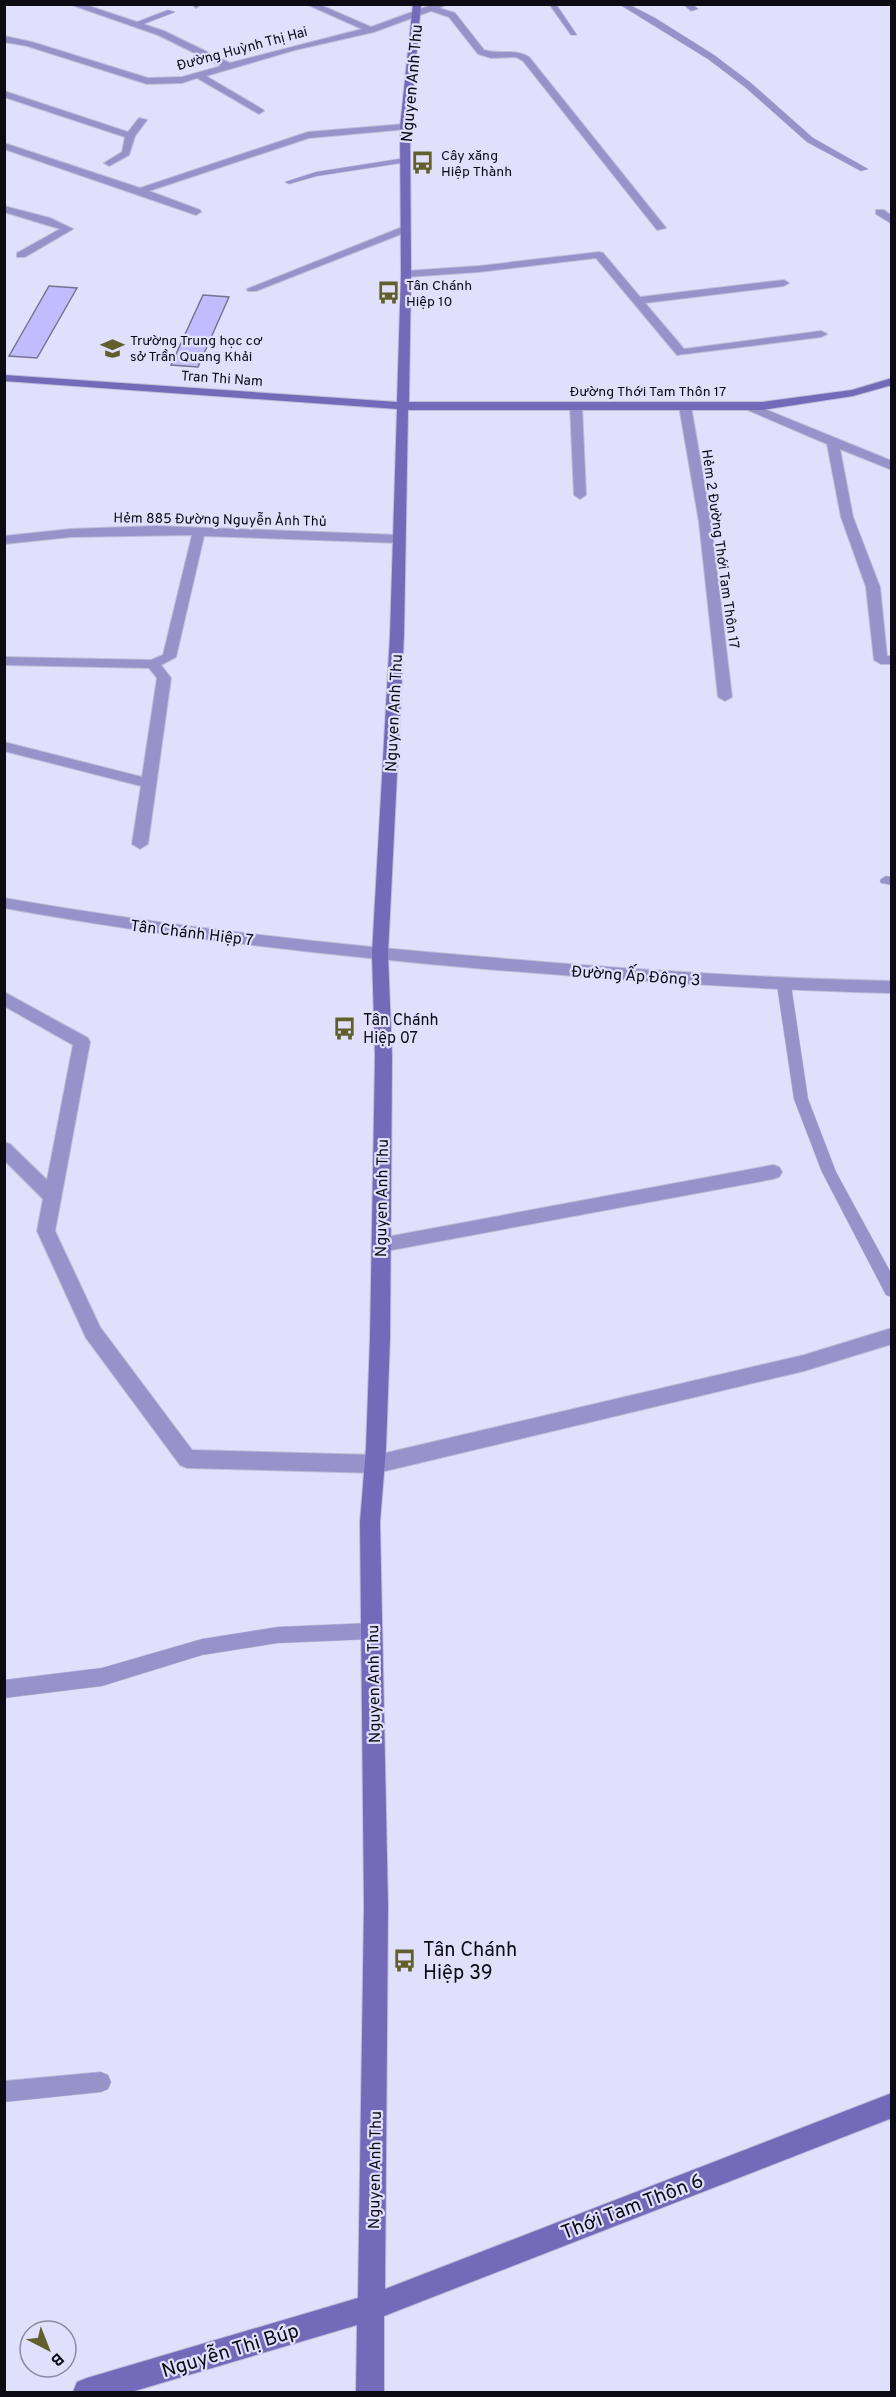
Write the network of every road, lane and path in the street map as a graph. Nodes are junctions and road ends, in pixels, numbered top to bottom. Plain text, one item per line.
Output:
1 (73, 4) edge
2 (310, 4) edge
3 (443, 4) edge
4 (552, 4) edge
5 (622, 4) edge
6 (686, 4) edge
7 (422, 9) edge
8 (694, 9) dead end
9 (171, 12) dead end
10 (133, 25) junction
11 (371, 30) junction
12 (574, 33) dead end
13 (4, 39) edge
14 (228, 66) junction
15 (198, 75) junction
16 (4, 94) edge
17 (259, 111) dead end
18 (142, 120) dead end
19 (405, 127) junction
20 (130, 136) junction
21 (4, 146) edge
22 (405, 160) junction
23 (110, 163) dead end
24 (864, 169) dead end
25 (289, 182) dead end
26 (140, 191) junction
27 (4, 209) edge
28 (196, 212) dead end
29 (880, 212) dead end
30 (891, 221) edge
31 (661, 228) dead end
32 (405, 229) junction
33 (21, 255) dead end
34 (406, 274) junction
35 (784, 283) dead end
36 (252, 289) dead end
37 (637, 301) junction
38 (821, 334) dead end
39 (4, 378) edge
40 (891, 381) edge
41 (402, 406) junction
42 (576, 406) junction
43 (685, 406) junction
44 (747, 406) junction
45 (834, 442) junction
46 (891, 466) edge
47 (580, 495) dead end
48 (199, 531) junction
49 (399, 539) junction
50 (4, 540) edge
51 (891, 660) edge
52 (4, 661) edge
53 (153, 664) junction
54 (725, 697) dead end
55 (4, 746) edge
56 (149, 783) junction
57 (140, 844) dead end
58 (4, 903) edge
59 (380, 954) junction
60 (784, 985) junction
61 (891, 987) edge
62 (4, 998) edge
63 (4, 1149) edge
64 (773, 1172) dead end
65 (52, 1197) junction
66 (381, 1245) junction
67 (891, 1291) edge
68 (891, 1336) edge
69 (377, 1464) junction
70 (372, 1630) junction
71 (4, 1689) edge
72 (101, 2082) dead end
73 (4, 2092) edge
74 (891, 2105) edge
75 (372, 2307) junction
76 (87, 2392) edge
77 (370, 2392) edge

1 - 10 street
2 - 11 street
3 - 7 street, Đường Huỳnh Thị Hai
4 - 12 lane
5 - 24 lane
6 - 8 lane
7 - 11 street, Đường Huỳnh Thị Hai
7 - 19 main road, Nguyen Anh Thu
7 - 31 street
9 - 10 lane
10 - 14 street
11 - 14 street, Đường Huỳnh Thị Hai
13 - 15 street, Đường Huỳnh Thị Hai
14 - 15 street, Đường Huỳnh Thị Hai
15 - 17 street
16 - 20 street
18 - 20 street
19 - 22 main road, Nguyen Anh Thu
19 - 26 street
20 - 23 street
21 - 26 street
22 - 25 lane
22 - 32 main road, Nguyen Anh Thu
26 - 28 street
27 - 33 street
29 - 30 street
32 - 34 main road, Nguyen Anh Thu
32 - 36 street
34 - 37 street
34 - 41 main road, Nguyen Anh Thu
35 - 37 street
37 - 38 street
39 - 41 main road, Tran Thi Nam
40 - 44 main road, Đường Thới Tam Thôn 17
41 - 42 main road, Đường Thới Tam Thôn 17
41 - 49 main road, Nguyen Anh Thu
42 - 43 main road, Đường Thới Tam Thôn 17
42 - 47 street
43 - 44 main road, Đường Thới Tam Thôn 17
43 - 54 street, Hẻm 2 Đường Thới Tam Thôn 17
44 - 45 street
45 - 46 street
45 - 51 street
48 - 49 street, Hẻm 885 Đường Nguyễn Ảnh Thủ
48 - 50 street, Hẻm 885 Đường Nguyễn Ảnh Thủ
48 - 53 street
49 - 59 main road, Nguyen Anh Thu
52 - 53 street
53 - 56 street
55 - 56 street
56 - 57 street
58 - 59 street, Tân Chánh Hiệp 7
59 - 60 street, Đường Ấp Đông 3
59 - 66 main road, Nguyen Anh Thu
60 - 61 street, Đường Ấp Đông 3
60 - 67 lane
62 - 65 street
63 - 65 street
64 - 66 street
65 - 69 street
66 - 69 main road, Nguyen Anh Thu
68 - 69 street
69 - 70 main road, Nguyen Anh Thu
70 - 71 lane
70 - 75 main road, Nguyen Anh Thu
72 - 73 lane
74 - 75 main road, Thới Tam Thôn 6
75 - 76 main road, Nguyễn Thị Búp
75 - 77 main road, Nguyen Anh Thu

